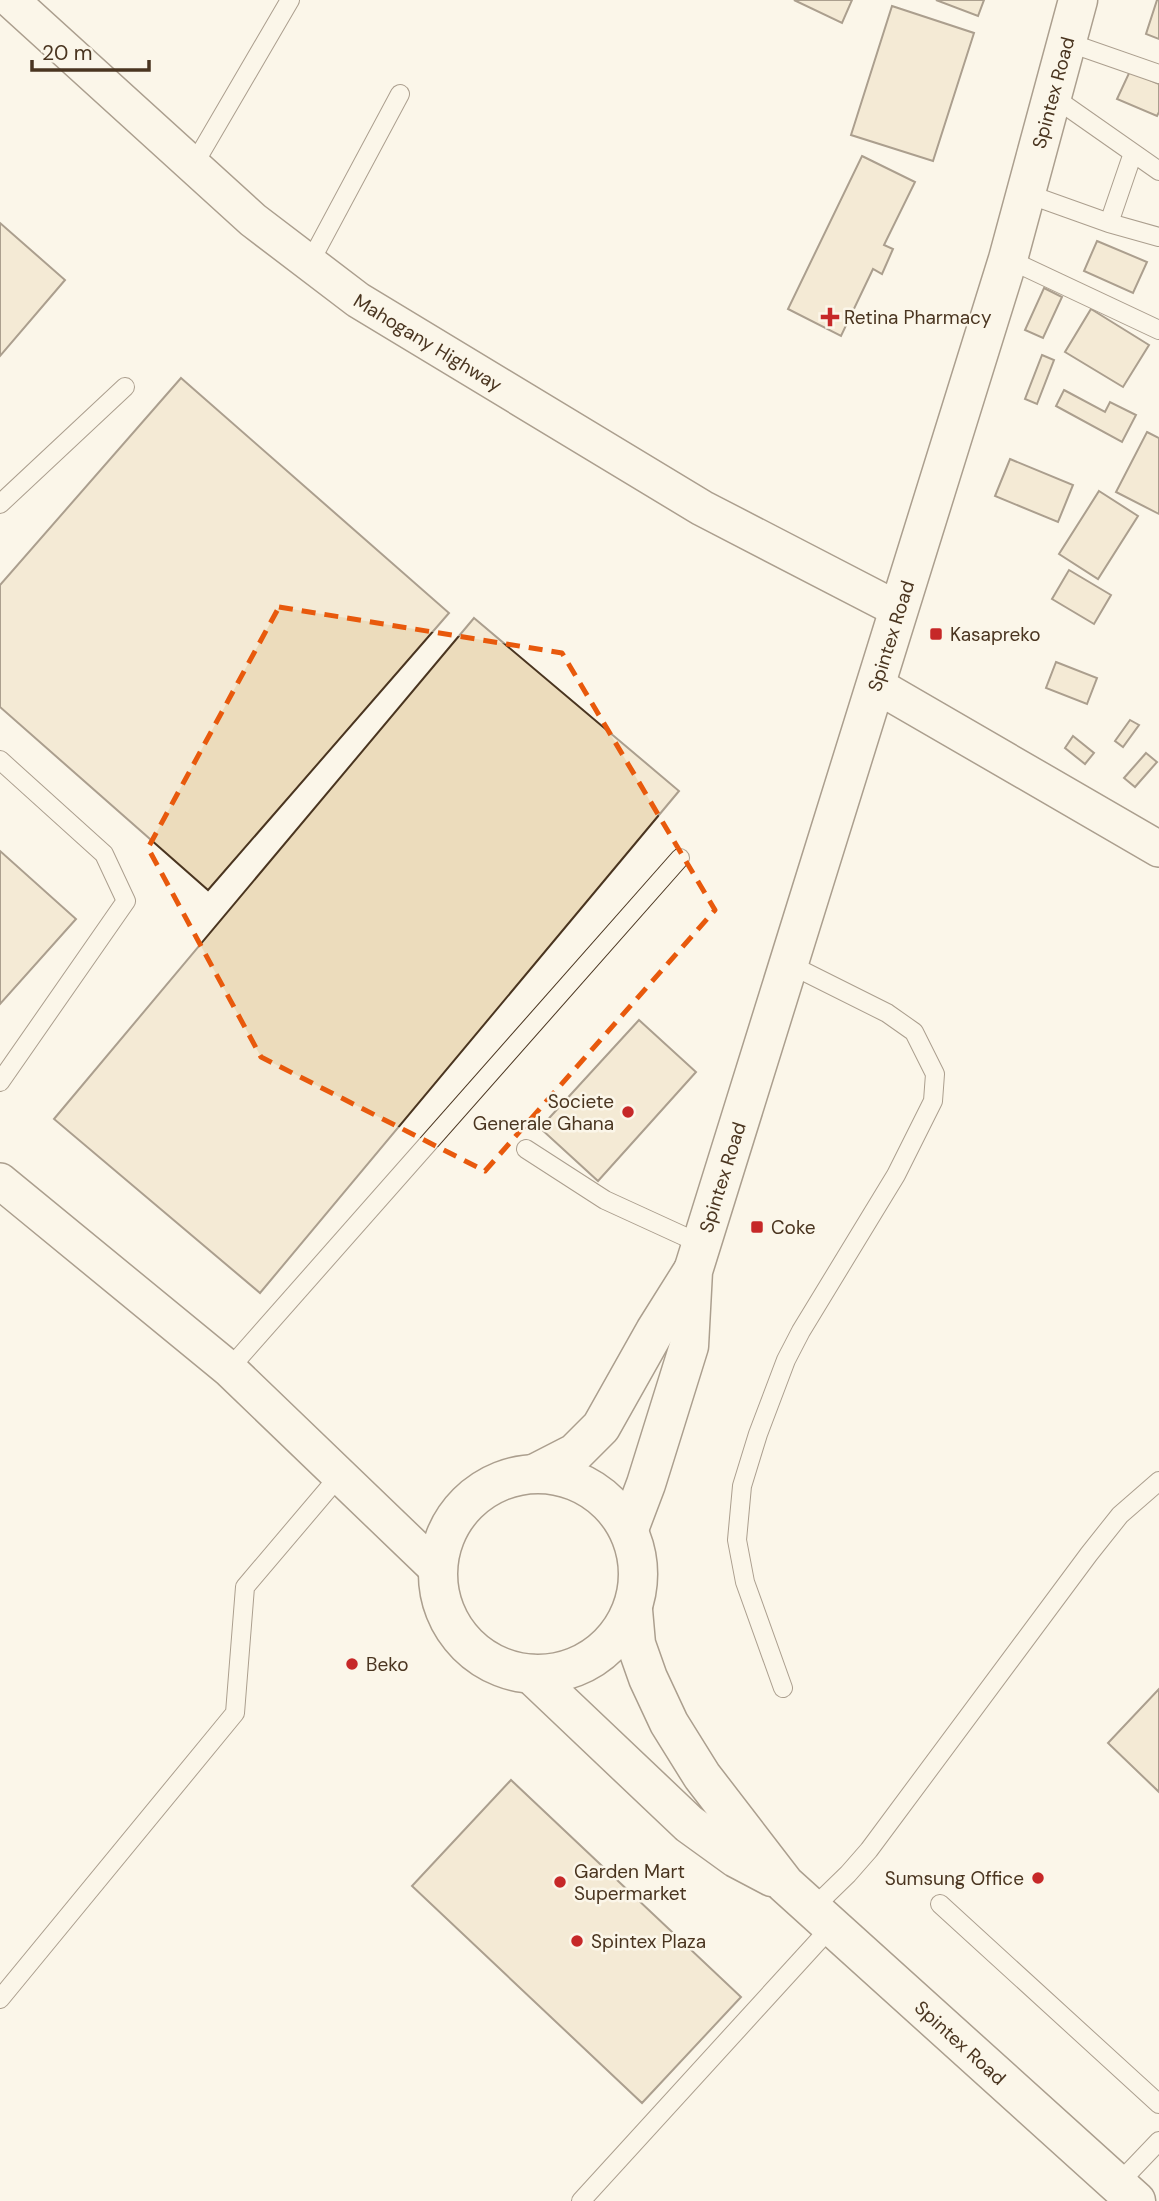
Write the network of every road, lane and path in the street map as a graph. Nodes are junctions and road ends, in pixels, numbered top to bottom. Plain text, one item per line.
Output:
1 (10, 0) edge
2 (290, 0) edge
3 (1078, 0) edge
4 (1067, 42) junction
5 (1159, 74) edge
6 (400, 94) dead end
7 (1052, 96) junction
8 (1133, 153) junction
9 (193, 166) junction
10 (1159, 171) edge
11 (1025, 193) junction
12 (1109, 223) junction
13 (1159, 237) edge
14 (1008, 259) junction
15 (309, 264) junction
16 (1159, 330) edge
17 (125, 387) dead end
18 (0, 504) edge
19 (900, 610) junction
20 (876, 685) junction
21 (0, 760) edge
22 (1159, 849) edge
23 (680, 858) dead end
24 (789, 964) junction
25 (0, 1082) edge
26 (526, 1149) dead end
27 (2, 1187) edge
28 (697, 1258) junction
29 (229, 1369) junction
30 (536, 1473) junction
31 (340, 1475) junction
32 (1159, 1481) edge
33 (629, 1529) junction
34 (437, 1569) junction
35 (633, 1610) junction
36 (531, 1674) junction
37 (783, 1688) dead end
38 (940, 1904) dead end
39 (810, 1906) junction
40 (0, 1999) edge
41 (1159, 2104) edge
42 (1159, 2141) edge
43 (1127, 2193) edge
44 (582, 2201) edge

1 - 9 street, Mahogany Highway
2 - 9 lane
3 - 4 main road, Spintex Road
4 - 5 lane
4 - 7 main road, Spintex Road
6 - 15 lane
7 - 8 lane
7 - 11 main road, Spintex Road
8 - 10 lane
8 - 12 lane
9 - 15 street, Mahogany Highway
11 - 12 lane
11 - 14 main road, Spintex Road
12 - 13 lane
14 - 16 lane
14 - 19 main road, Spintex Road
15 - 19 street, Mahogany Highway
17 - 18 lane
19 - 20 main road, Spintex Road
20 - 22 street
20 - 24 main road, Spintex Road
21 - 25 lane
23 - 29 lane
24 - 28 main road, Spintex Road
24 - 37 lane
26 - 28 lane
27 - 29 street
28 - 30 main road, Spintex Road
28 - 33 main road, Spintex Road
29 - 31 street
30 - 33 main road
30 - 34 main road
31 - 34 street
31 - 40 lane
32 - 39 lane
33 - 35 main road
34 - 36 main road
35 - 36 main road
35 - 39 main road, Spintex Road
36 - 39 main road, Spintex Road
38 - 41 lane
39 - 43 main road, Spintex Road
39 - 44 lane
42 - 43 lane

